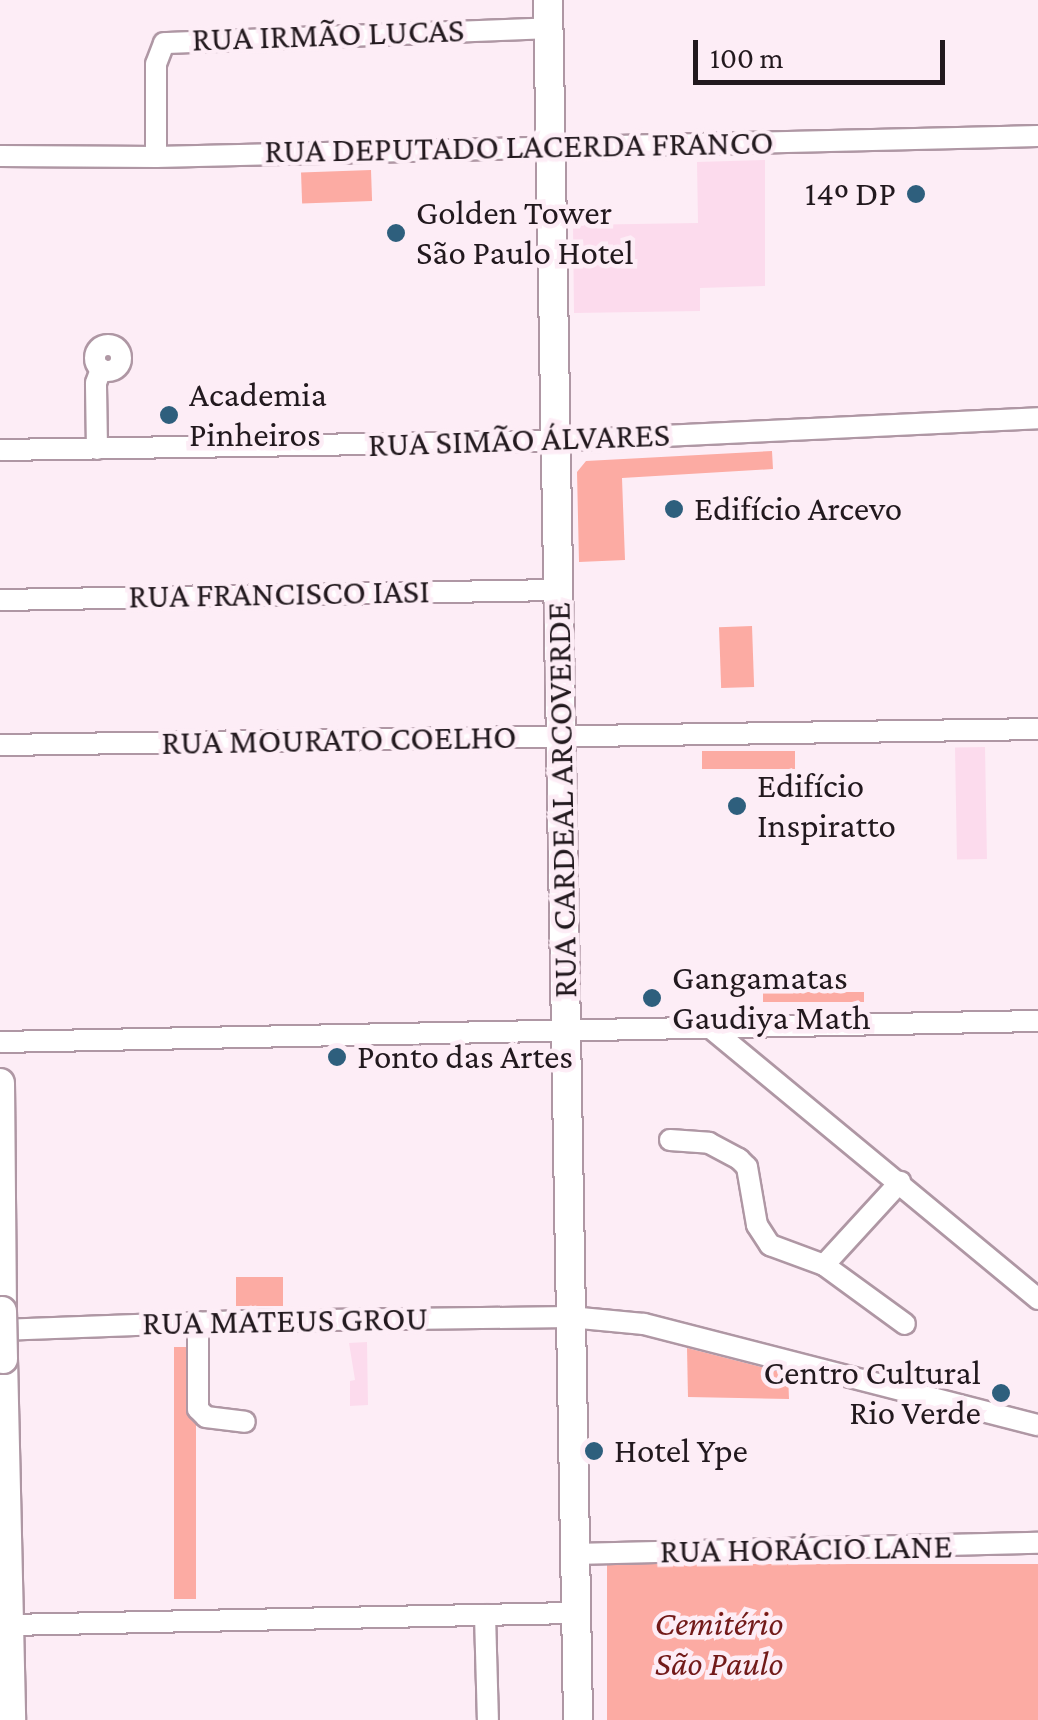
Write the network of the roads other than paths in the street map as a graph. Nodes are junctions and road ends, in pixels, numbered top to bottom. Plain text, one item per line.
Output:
1 (548, 14) edge
2 (1038, 136) edge
3 (551, 145) junction
4 (0, 156) edge
5 (156, 157) junction
6 (101, 369) dead end
7 (1038, 418) edge
8 (557, 442) junction
9 (97, 449) junction
10 (0, 450) edge
11 (558, 590) junction
12 (0, 600) edge
13 (1038, 728) edge
14 (559, 736) junction
15 (0, 746) edge
16 (1038, 1020) edge
17 (707, 1025) junction
18 (566, 1031) junction
19 (0, 1042) edge
20 (0, 1083) edge
21 (670, 1140) dead end
22 (900, 1182) junction
23 (824, 1265) junction
24 (1038, 1299) edge
25 (570, 1317) junction
26 (198, 1322) junction
27 (906, 1324) dead end
28 (2, 1333) edge
29 (245, 1422) dead end
30 (1038, 1425) edge
31 (1038, 1543) edge
32 (574, 1554) junction
33 (574, 1612) junction
34 (485, 1614) junction
35 (9, 1625) junction
36 (11, 1720) edge
37 (488, 1720) edge
38 (578, 1720) edge

1 - 3 main road, RUA CARDEAL ARCOVERDE
1 - 5 street, RUA IRMÃO LUCAS
2 - 3 street, RUA DEPUTADO LACERDA FRANCO
3 - 5 street, RUA DEPUTADO LACERDA FRANCO
3 - 8 main road, RUA CARDEAL ARCOVERDE
4 - 5 street, RUA DEPUTADO LACERDA FRANCO
6 - 9 street
7 - 8 street, RUA SIMÃO ÁLVARES
8 - 9 street, RUA SIMÃO ÁLVARES
8 - 11 main road, RUA CARDEAL ARCOVERDE
9 - 10 street, RUA SIMÃO ÁLVARES
11 - 12 street, RUA FRANCISCO IASI
11 - 14 main road, RUA CARDEAL ARCOVERDE
13 - 14 street, RUA MOURATO COELHO
14 - 15 street, RUA MOURATO COELHO
14 - 18 main road, RUA CARDEAL ARCOVERDE
16 - 17 street
17 - 18 street
17 - 22 street
18 - 19 street
18 - 25 main road, RUA CARDEAL ARCOVERDE
20 - 28 main road
21 - 23 street
22 - 23 street
22 - 24 street
23 - 27 street
25 - 26 street, RUA MATEUS GROU
25 - 30 street, RUA MATEUS GROU
25 - 32 main road, RUA CARDEAL ARCOVERDE
26 - 28 street, RUA MATEUS GROU
26 - 29 street
28 - 35 main road
31 - 32 street, RUA HORÁCIO LANE
32 - 33 main road, RUA CARDEAL ARCOVERDE
33 - 34 street
33 - 38 main road, RUA CARDEAL ARCOVERDE
34 - 35 street
34 - 37 street
35 - 36 main road

